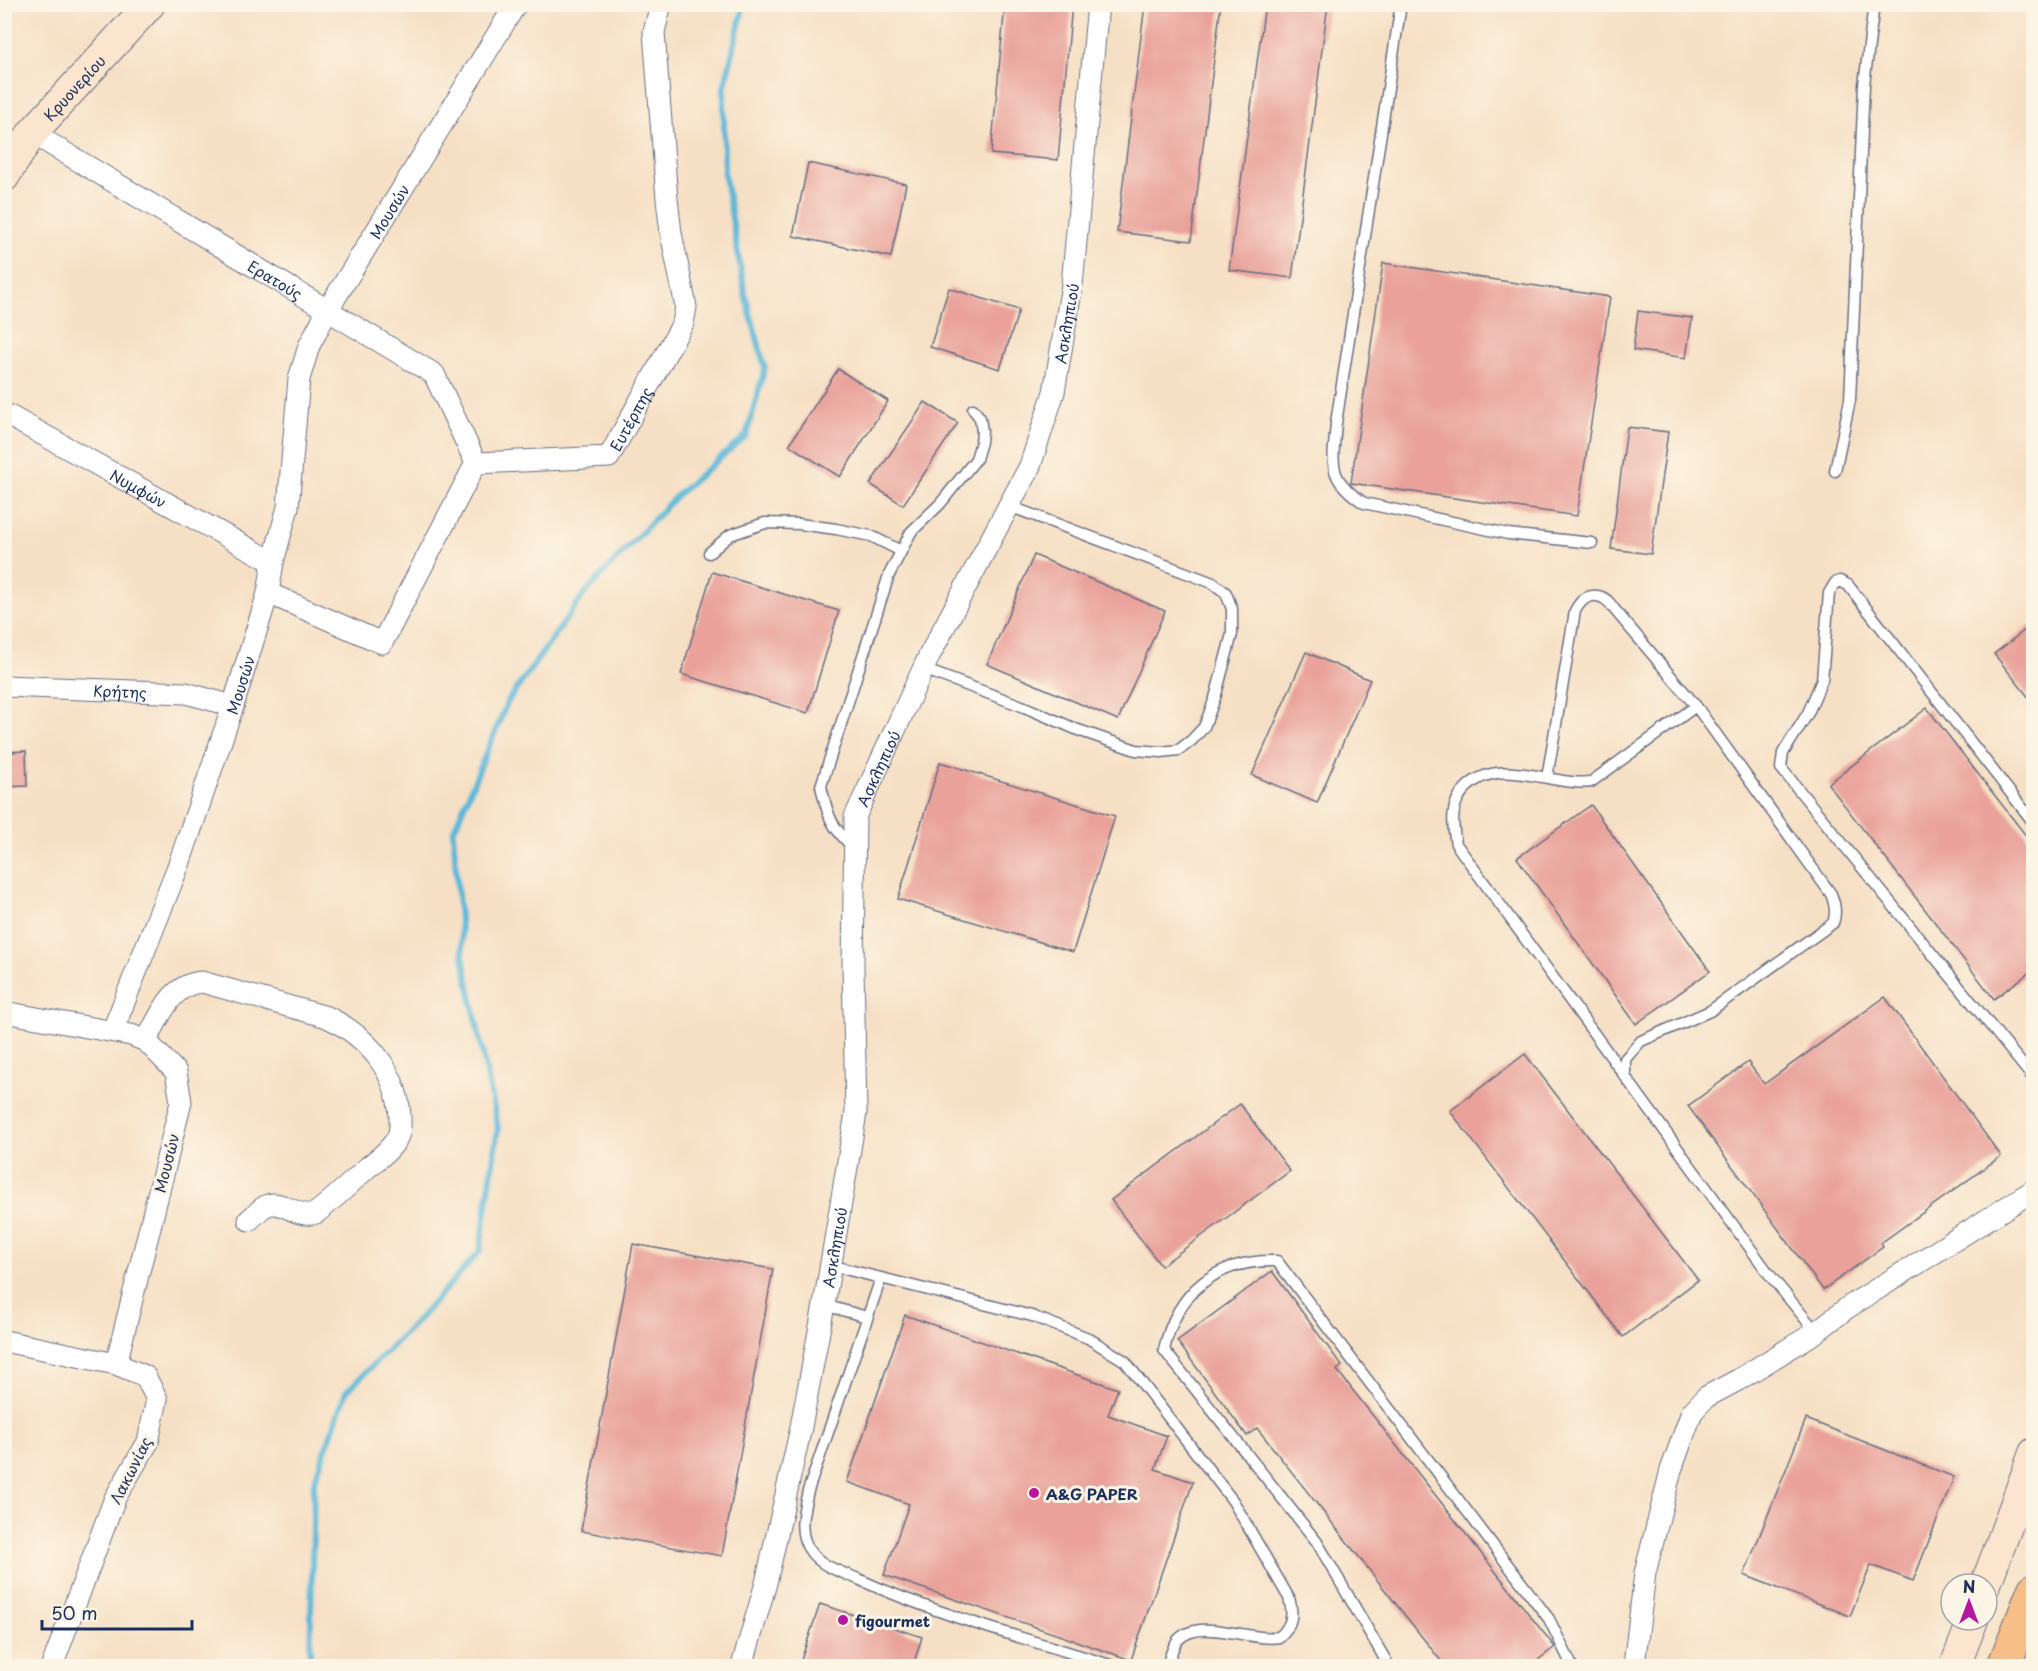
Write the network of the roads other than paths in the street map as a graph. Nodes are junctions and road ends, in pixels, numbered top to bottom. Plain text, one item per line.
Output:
1 (150, 4) edge
2 (516, 4) edge
3 (661, 4) edge
4 (1098, 4) edge
5 (1401, 4) edge
6 (1874, 4) edge
7 (32, 133) junction
8 (4, 177) edge
9 (327, 311) junction
10 (973, 409) dead end
11 (4, 413) edge
12 (476, 464) junction
13 (1835, 471) dead end
14 (1009, 506) junction
15 (1592, 543) dead end
16 (901, 551) junction
17 (709, 553) dead end
18 (273, 562) junction
19 (268, 593) junction
20 (923, 669) junction
21 (4, 686) edge
22 (233, 706) junction
23 (1696, 706) junction
24 (1547, 778) junction
25 (2034, 823) edge
26 (854, 848) junction
27 (4, 1012) edge
28 (113, 1030) junction
29 (146, 1041) junction
30 (1625, 1076) junction
31 (2033, 1078) edge
32 (2034, 1190) edge
33 (249, 1220) dead end
34 (829, 1265) junction
35 (881, 1278) junction
36 (824, 1305) junction
37 (867, 1317) junction
38 (1816, 1332) junction
39 (4, 1341) edge
40 (116, 1364) junction
41 (2034, 1453) edge
42 (1990, 1572) edge
43 (2034, 1590) edge
44 (1968, 1632) edge
45 (51, 1666) edge
46 (742, 1666) edge
47 (1113, 1666) edge
48 (1167, 1666) edge
49 (1389, 1666) edge
50 (1572, 1666) edge
51 (1634, 1666) edge
52 (1955, 1666) edge
53 (2004, 1666) edge

1 - 7 main road, Κρυονερίου
2 - 9 street, Μουσών
3 - 12 street, Ευτέρπης
4 - 14 street, Ασκληπιού
5 - 15 lane
6 - 13 lane
7 - 8 main road, Κρυονερίου
7 - 9 street, Ερατούς
9 - 12 street, Ερατούς
9 - 18 street, Μουσών
10 - 16 lane
11 - 18 street, Νυμφών
12 - 19 street
14 - 20 street, Ασκληπιού
14 - 20 lane
16 - 17 lane
16 - 26 lane
18 - 19 street, Μουσών
19 - 22 street, Μουσών
20 - 26 street, Ασκληπιού
21 - 22 street, Κρήτης
22 - 28 street, Μουσών
23 - 24 lane
23 - 24 lane
23 - 30 lane
24 - 30 lane
25 - 31 lane
26 - 34 street, Ασκληπιού
27 - 28 street
28 - 29 street, Μουσών
29 - 33 street
29 - 40 street, Μουσών
30 - 38 lane
32 - 38 street
34 - 35 lane
34 - 36 street, Ασκληπιού
35 - 37 lane
35 - 48 lane
36 - 37 lane
36 - 46 street, Ασκληπιού
37 - 47 lane
38 - 51 street
39 - 40 street, Λακωνίας
40 - 45 street, Λακωνίας
41 - 42 main road
43 - 53 highway
44 - 52 main road
49 - 50 lane

